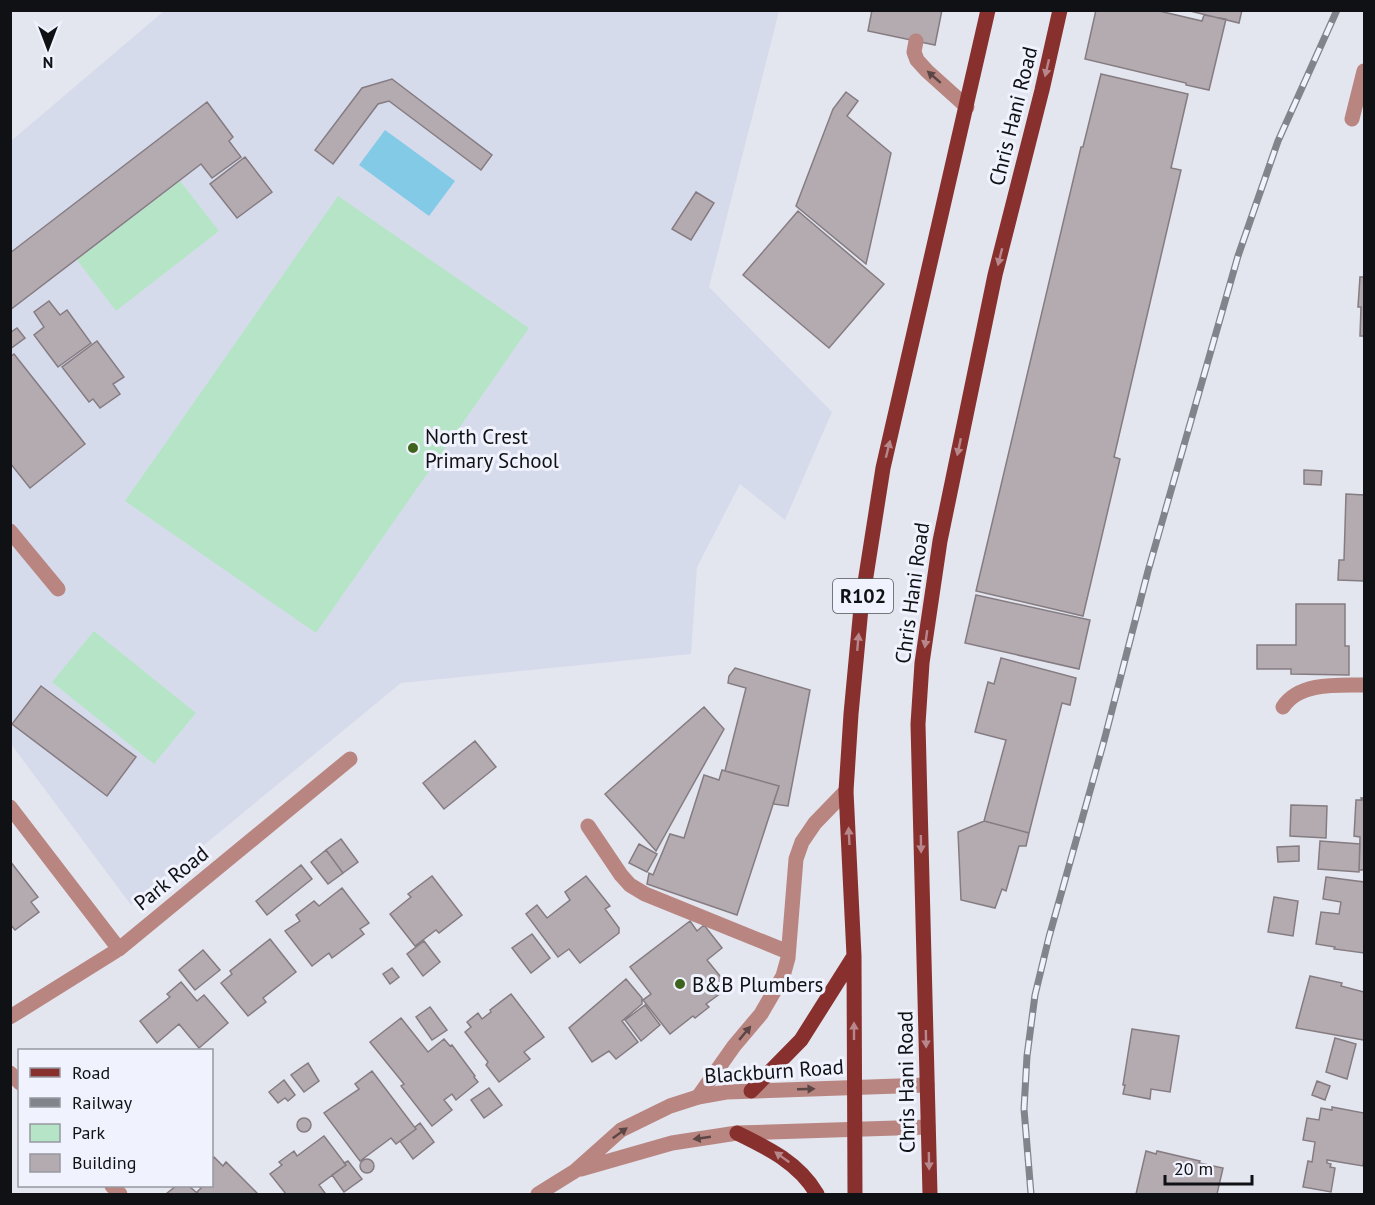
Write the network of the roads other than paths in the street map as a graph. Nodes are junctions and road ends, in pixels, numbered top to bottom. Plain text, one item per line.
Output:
1 (988, 10) edge
2 (1060, 10) edge
3 (916, 41) dead end
4 (1365, 71) edge
5 (967, 107) junction
6 (1352, 119) dead end
7 (10, 531) edge
8 (58, 589) dead end
9 (1365, 685) edge
10 (1283, 707) dead end
11 (350, 759) dead end
12 (846, 791) junction
13 (10, 807) edge
14 (588, 826) dead end
15 (118, 949) junction
16 (788, 952) junction
17 (854, 956) junction
18 (10, 1017) edge
19 (927, 1085) junction
20 (854, 1087) junction
21 (751, 1091) junction
22 (698, 1097) junction
23 (928, 1126) junction
24 (854, 1129) junction
25 (736, 1133) junction
26 (575, 1171) junction
27 (538, 1194) edge
28 (818, 1194) edge
29 (855, 1194) edge
30 (930, 1194) edge

1 - 5 main road, R102
2 -> 19 main road, Chris Hani Road
5 -> 3 street
4 - 6 street
12 -> 5 main road, R102
7 - 8 street
9 - 10 street
11 - 15 street, Park Road
12 - 16 street
17 -> 12 main road, R102
13 - 15 street
14 - 16 street
15 - 18 street, Park Road
22 -> 16 street
20 -> 17 main road, R102
17 - 21 main road
19 - 20 street, Blackburn Road
19 - 23 main road, Chris Hani Road
21 -> 20 street, Blackburn Road
20 - 24 main road, R102
21 - 22 street, Blackburn Road
26 -> 22 street, Blackburn Road
23 - 24 street, Blackburn Road
23 -> 30 main road, Chris Hani Road
24 - 25 street, Blackburn Road
24 - 29 main road, R102
25 -> 26 street, Blackburn Road
28 -> 25 main road
26 - 27 street, Blackburn Road

